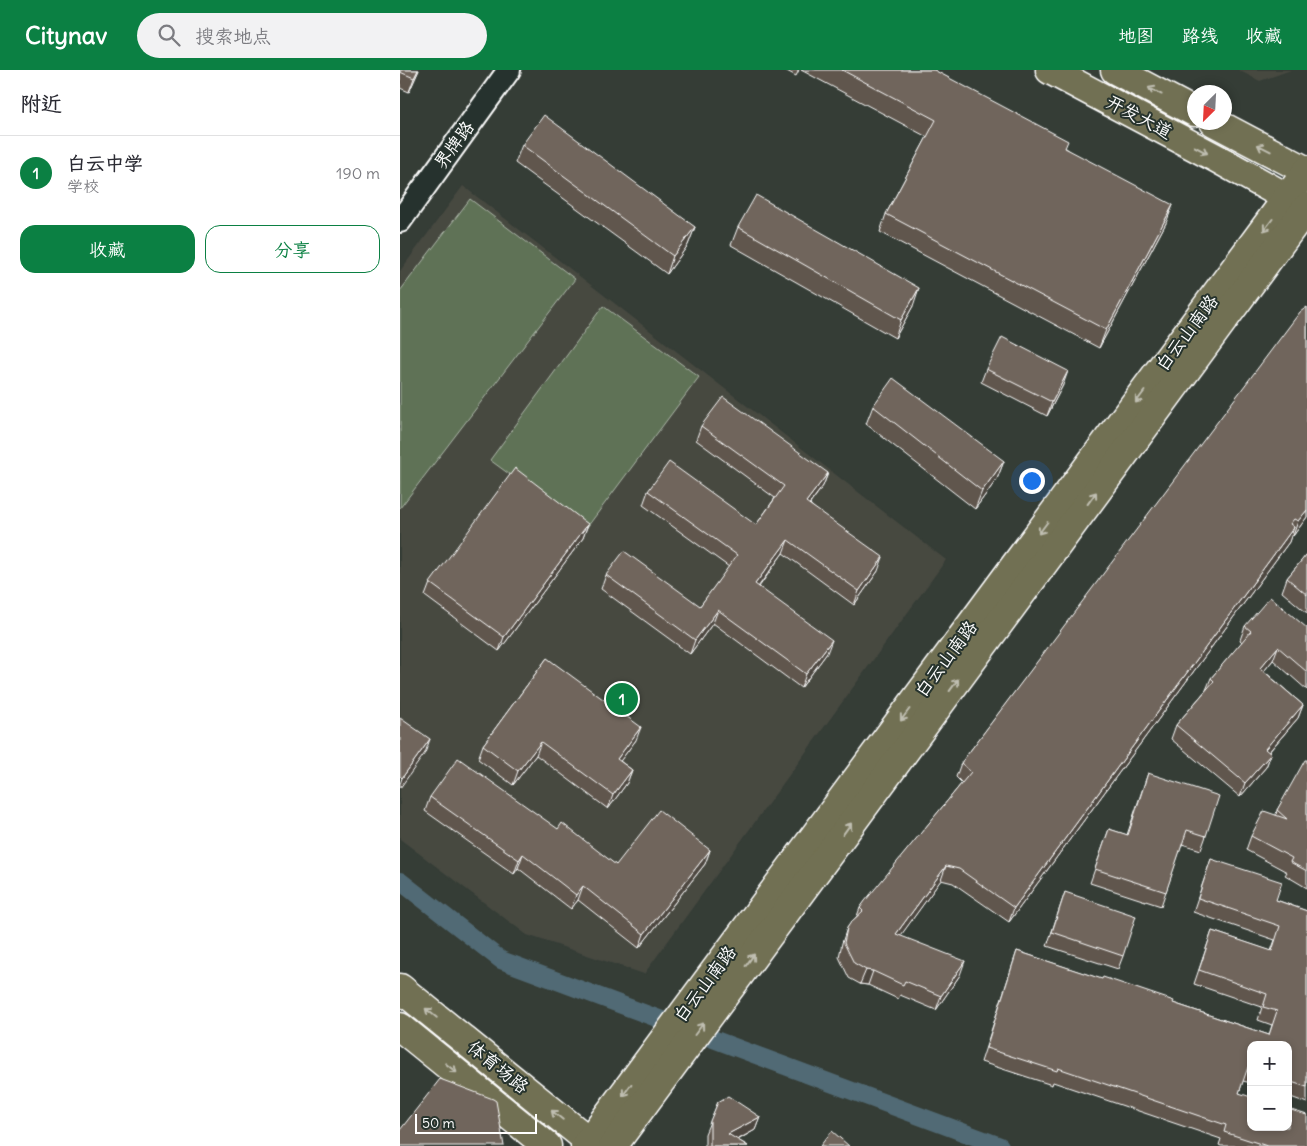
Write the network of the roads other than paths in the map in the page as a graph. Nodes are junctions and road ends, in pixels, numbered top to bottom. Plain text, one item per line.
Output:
1 (509, 70) edge
2 (1050, 70) edge
3 (1115, 70) edge
4 (1187, 108) edge
5 (1229, 130) edge
6 (1307, 171) edge
7 (1302, 206) edge
8 (400, 221) edge
9 (400, 988) edge
10 (400, 1026) edge
11 (596, 1145) edge
12 (547, 1146) edge

1 - 8 street, 界牌路
2 -> 7 main road, 开发大道
4 -> 3 main road, 开发大道
6 -> 5 main road
6 - 7 main road, 白云山南路
7 - 11 main road, 白云山南路
11 -> 9 main road, 体育场路
10 -> 12 main road, 体育场路

